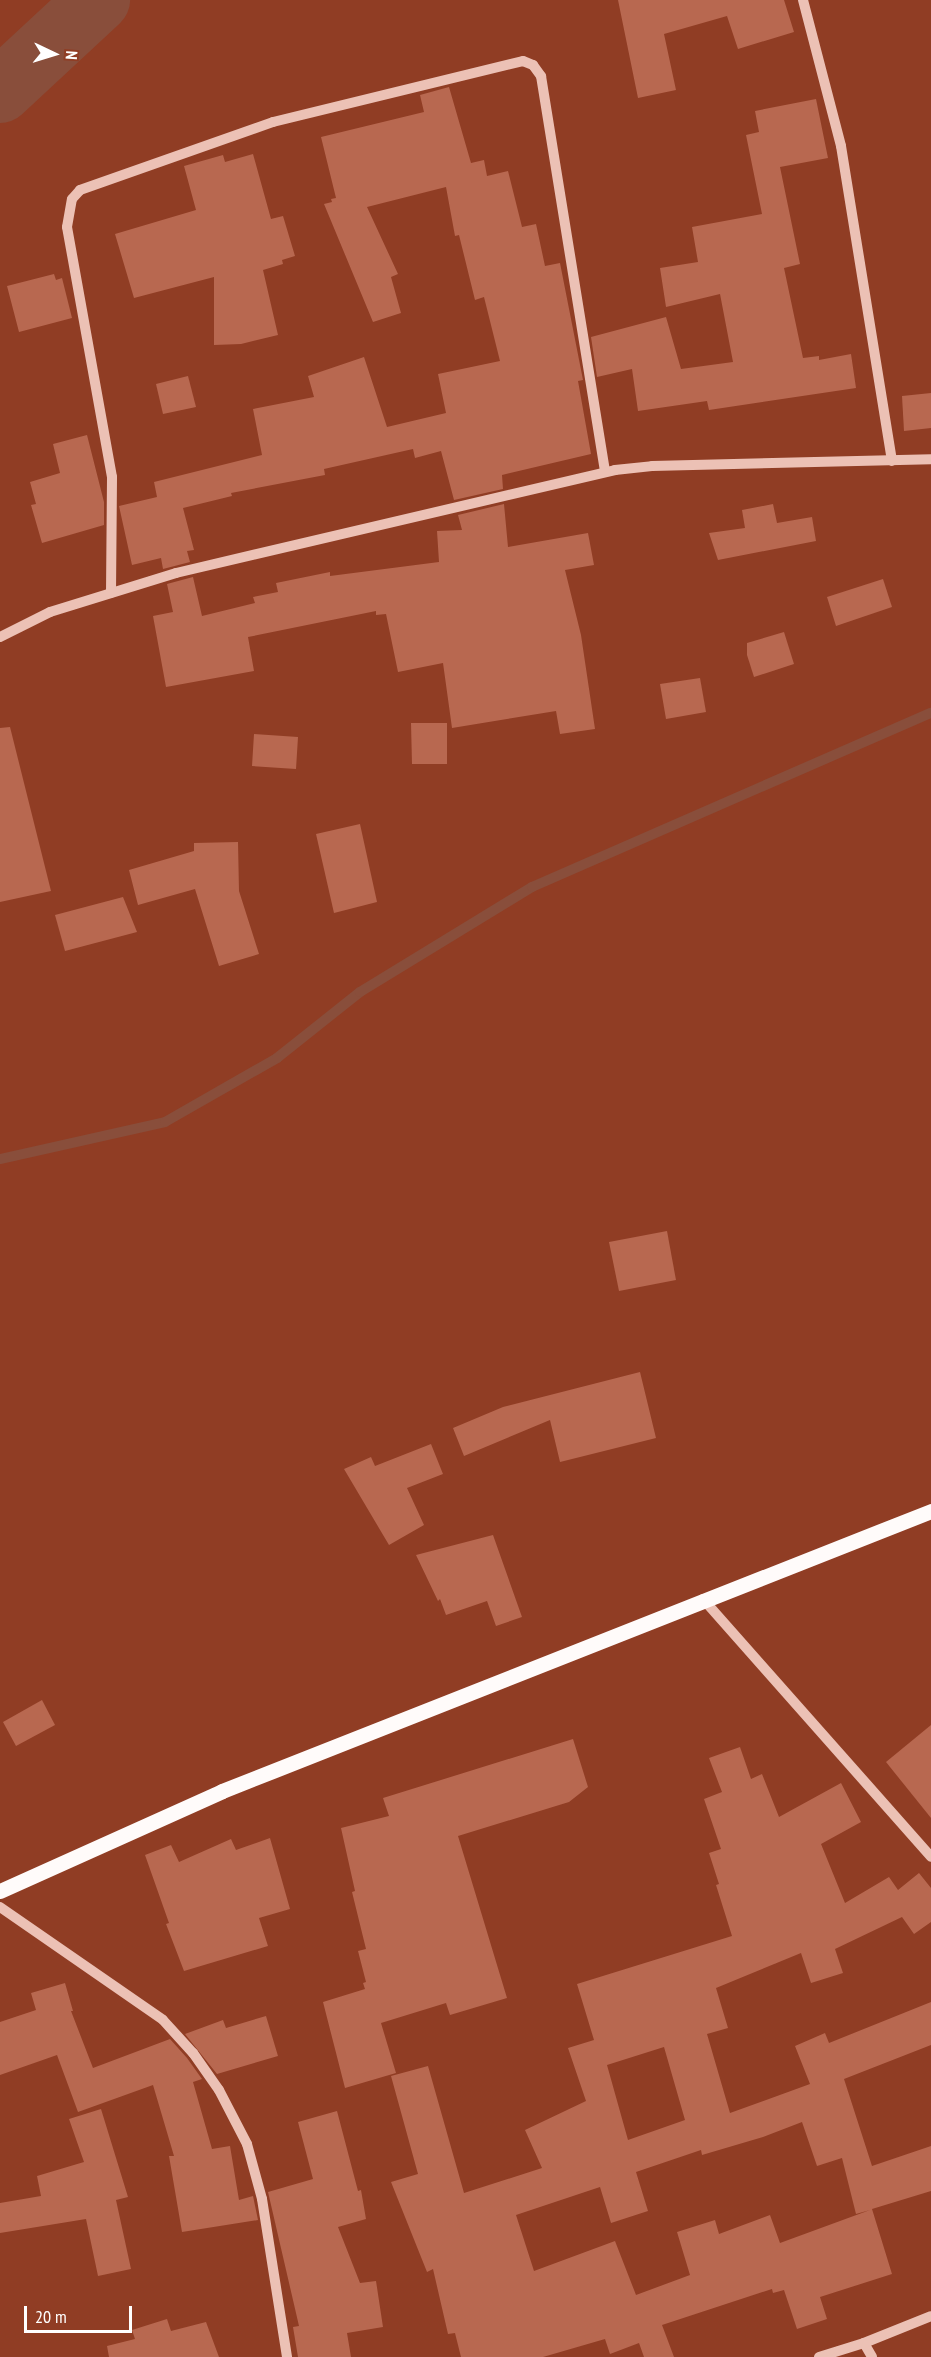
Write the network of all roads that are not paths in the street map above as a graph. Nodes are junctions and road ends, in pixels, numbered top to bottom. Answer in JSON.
{"nodes":[{"id":1,"x":803,"y":0,"type":"edge"},
{"id":2,"x":931,"y":459,"type":"edge"},
{"id":3,"x":892,"y":461,"type":"junction"},
{"id":4,"x":605,"y":472,"type":"junction"},
{"id":5,"x":111,"y":593,"type":"junction"},
{"id":6,"x":0,"y":637,"type":"edge"},
{"id":7,"x":931,"y":1511,"type":"edge"},
{"id":8,"x":703,"y":1599,"type":"junction"},
{"id":9,"x":931,"y":1857,"type":"edge"},
{"id":10,"x":0,"y":1891,"type":"edge"},
{"id":11,"x":0,"y":1907,"type":"edge"},
{"id":12,"x":931,"y":2316,"type":"edge"},
{"id":13,"x":864,"y":2343,"type":"junction"},
{"id":14,"x":287,"y":2357,"type":"edge"},
{"id":15,"x":819,"y":2357,"type":"edge"},
{"id":16,"x":872,"y":2357,"type":"edge"}],
"edges":[{"from":1,"to":3,"type":"street"},
{"from":2,"to":3,"type":"street"},
{"from":3,"to":4,"type":"street"},
{"from":4,"to":5,"type":"street"},
{"from":4,"to":5,"type":"street"},
{"from":5,"to":6,"type":"street"},
{"from":7,"to":8,"type":"main road"},
{"from":8,"to":9,"type":"street"},
{"from":8,"to":10,"type":"main road"},
{"from":11,"to":14,"type":"street"},
{"from":12,"to":13,"type":"street"},
{"from":13,"to":15,"type":"street"},
{"from":13,"to":16,"type":"street"}]}
